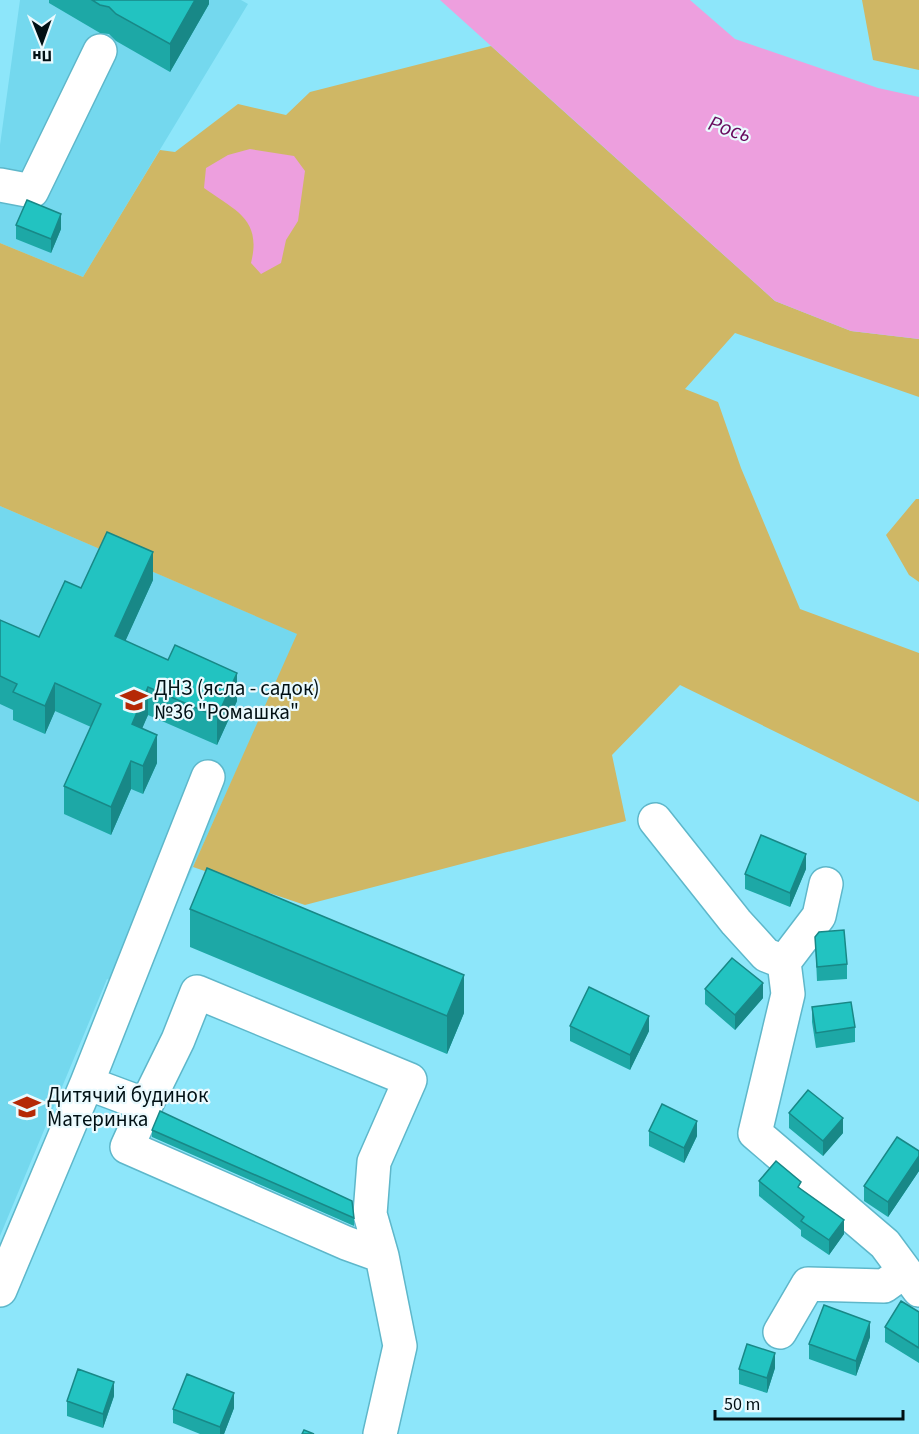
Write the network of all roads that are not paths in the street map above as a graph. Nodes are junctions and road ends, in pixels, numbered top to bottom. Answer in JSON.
{"nodes":[{"id":1,"x":100,"y":51,"type":"dead end"},
{"id":2,"x":0,"y":185,"type":"edge"},
{"id":3,"x":208,"y":777,"type":"dead end"},
{"id":4,"x":655,"y":819,"type":"dead end"},
{"id":5,"x":826,"y":884,"type":"dead end"},
{"id":6,"x":784,"y":962,"type":"junction"},
{"id":7,"x":87,"y":1083,"type":"junction"},
{"id":8,"x":146,"y":1105,"type":"junction"},
{"id":9,"x":382,"y":1256,"type":"junction"},
{"id":10,"x":912,"y":1280,"type":"edge"},
{"id":11,"x":0,"y":1290,"type":"edge"},
{"id":12,"x":780,"y":1332,"type":"dead end"},
{"id":13,"x":380,"y":1434,"type":"edge"}],
"edges":[{"from":1,"to":2,"type":"street"},
{"from":3,"to":7,"type":"street"},
{"from":4,"to":6,"type":"street"},
{"from":5,"to":6,"type":"street"},
{"from":6,"to":10,"type":"street"},
{"from":7,"to":8,"type":"street"},
{"from":7,"to":11,"type":"street"},
{"from":8,"to":9,"type":"street"},
{"from":8,"to":9,"type":"street"},
{"from":9,"to":13,"type":"street"},
{"from":10,"to":12,"type":"street"}]}
